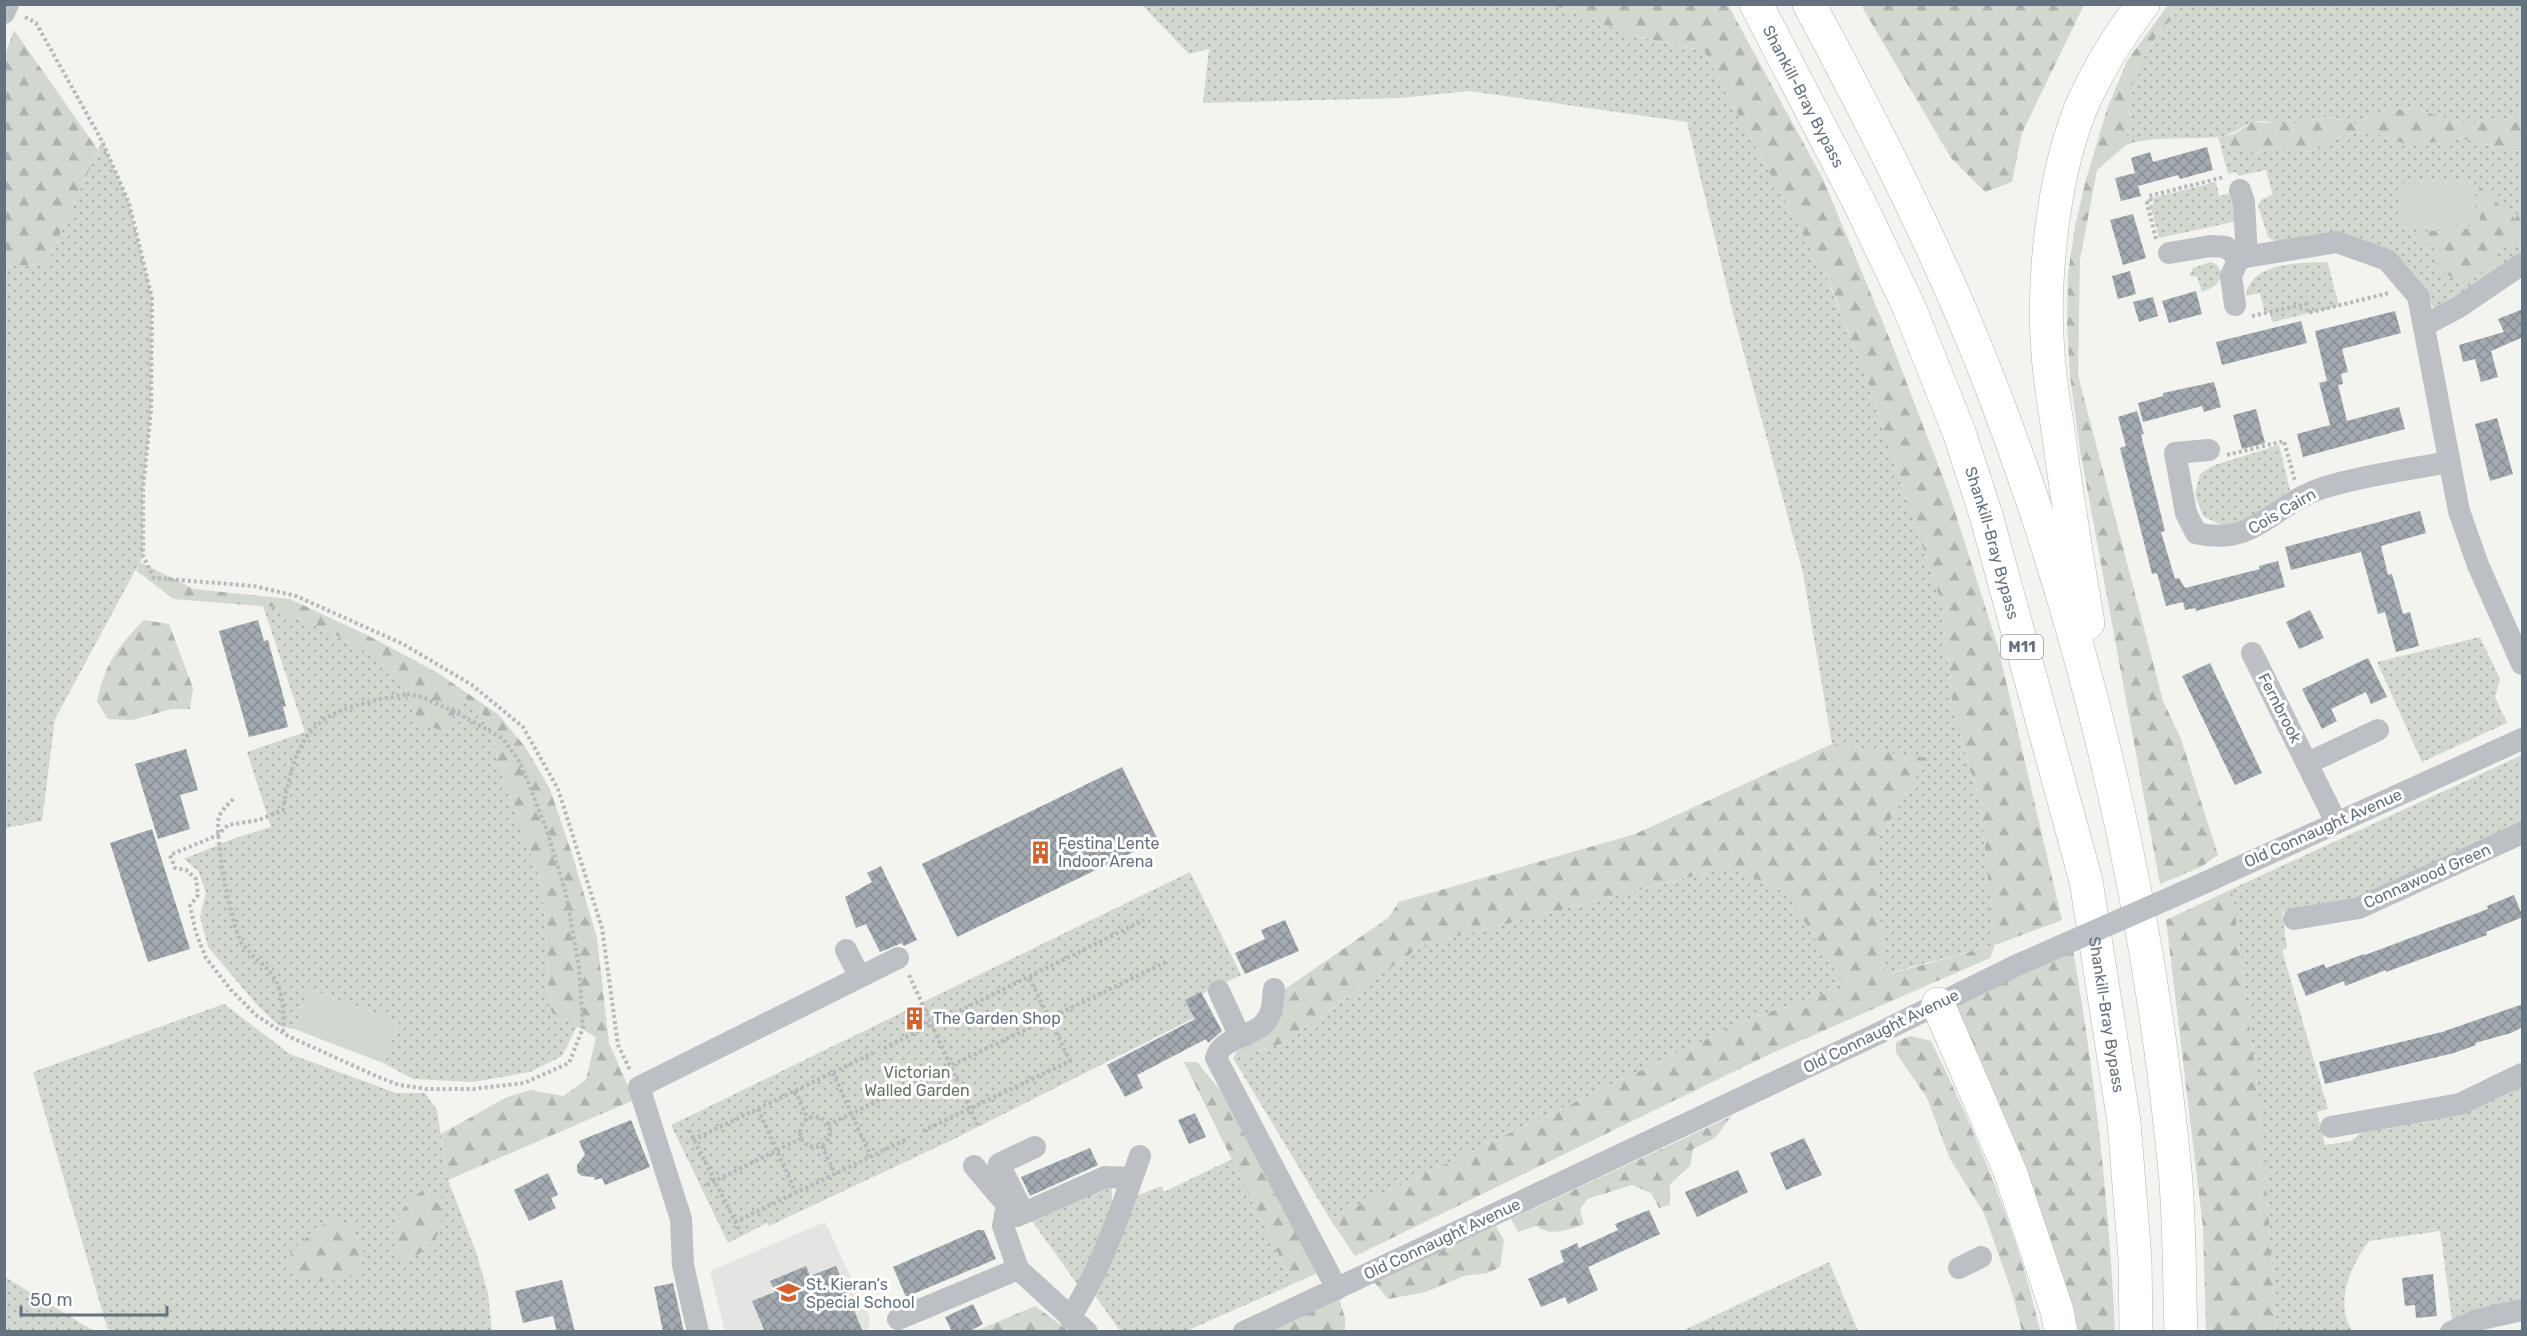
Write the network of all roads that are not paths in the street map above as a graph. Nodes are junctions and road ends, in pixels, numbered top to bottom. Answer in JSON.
{"nodes":[{"id":1,"x":1756,"y":4,"type":"edge"},
{"id":2,"x":1809,"y":4,"type":"edge"},
{"id":3,"x":2143,"y":4,"type":"edge"},
{"id":4,"x":2240,"y":190,"type":"road end"},
{"id":5,"x":2169,"y":253,"type":"road end"},
{"id":6,"x":2243,"y":258,"type":"junction"},
{"id":7,"x":2523,"y":264,"type":"edge"},
{"id":8,"x":2235,"y":305,"type":"road end"},
{"id":9,"x":2425,"y":325,"type":"junction"},
{"id":10,"x":2209,"y":450,"type":"road end"},
{"id":11,"x":2448,"y":462,"type":"junction"},
{"id":12,"x":2252,"y":653,"type":"dead end"},
{"id":13,"x":2523,"y":664,"type":"edge"},
{"id":14,"x":2378,"y":730,"type":"dead end"},
{"id":15,"x":2523,"y":739,"type":"edge"},
{"id":16,"x":2107,"y":763,"type":"junction"},
{"id":17,"x":2308,"y":763,"type":"junction"},
{"id":18,"x":2336,"y":822,"type":"junction"},
{"id":19,"x":2523,"y":833,"type":"edge"},
{"id":20,"x":2294,"y":919,"type":"dead end"},
{"id":21,"x":846,"y":950,"type":"dead end"},
{"id":22,"x":898,"y":958,"type":"road end"},
{"id":23,"x":860,"y":977,"type":"junction"},
{"id":24,"x":1274,"y":989,"type":"dead end"},
{"id":25,"x":1219,"y":991,"type":"dead end"},
{"id":26,"x":1938,"y":1004,"type":"junction"},
{"id":27,"x":1240,"y":1037,"type":"junction"},
{"id":28,"x":2523,"y":1074,"type":"edge"},
{"id":29,"x":2331,"y":1127,"type":"dead end"},
{"id":30,"x":1035,"y":1147,"type":"dead end"},
{"id":31,"x":1140,"y":1155,"type":"dead end"},
{"id":32,"x":974,"y":1166,"type":"dead end"},
{"id":33,"x":1132,"y":1178,"type":"junction"},
{"id":34,"x":1014,"y":1213,"type":"junction"},
{"id":35,"x":1981,"y":1257,"type":"dead end"},
{"id":36,"x":1959,"y":1268,"type":"dead end"},
{"id":37,"x":1018,"y":1269,"type":"junction"},
{"id":38,"x":1337,"y":1289,"type":"junction"},
{"id":39,"x":2521,"y":1314,"type":"edge"},
{"id":40,"x":898,"y":1319,"type":"dead end"},
{"id":41,"x":1079,"y":1325,"type":"edge"},
{"id":42,"x":698,"y":1332,"type":"edge"},
{"id":43,"x":1244,"y":1332,"type":"edge"},
{"id":44,"x":2061,"y":1332,"type":"edge"},
{"id":45,"x":2136,"y":1332,"type":"edge"},
{"id":46,"x":2181,"y":1332,"type":"edge"},
{"id":47,"x":2451,"y":1332,"type":"edge"}],
"edges":[{"from":1,"to":45,"type":"highway","name":"Shankill-Bray Bypass","number":"M11"},
{"from":2,"to":16,"type":"highway"},
{"from":3,"to":16,"type":"highway"},
{"from":4,"to":6,"type":"street"},
{"from":5,"to":6,"type":"street"},
{"from":6,"to":8,"type":"street"},
{"from":6,"to":9,"type":"street"},
{"from":7,"to":9,"type":"street"},
{"from":9,"to":11,"type":"street"},
{"from":10,"to":11,"type":"street","name":"Cois Cairn"},
{"from":11,"to":13,"type":"street"},
{"from":12,"to":17,"type":"street","name":"Fernbrook"},
{"from":14,"to":17,"type":"street","name":"Fernbrook"},
{"from":15,"to":18,"type":"street","name":"Old Connaught Avenue"},
{"from":16,"to":46,"type":"highway"},
{"from":17,"to":18,"type":"street","name":"Fernbrook"},
{"from":18,"to":26,"type":"street","name":"Old Connaught Avenue","bridge":true},
{"from":19,"to":20,"type":"street","name":"Connawood Green"},
{"from":21,"to":23,"type":"street"},
{"from":22,"to":23,"type":"street"},
{"from":23,"to":42,"type":"street"},
{"from":24,"to":27,"type":"street"},
{"from":25,"to":27,"type":"street"},
{"from":26,"to":38,"type":"street","name":"Old Connaught Avenue"},
{"from":26,"to":44,"type":"highway"},
{"from":27,"to":38,"type":"street"},
{"from":28,"to":29,"type":"street"},
{"from":30,"to":34,"type":"street"},
{"from":31,"to":33,"type":"street"},
{"from":32,"to":34,"type":"street"},
{"from":33,"to":34,"type":"street"},
{"from":33,"to":41,"type":"street"},
{"from":34,"to":37,"type":"street"},
{"from":35,"to":36,"type":"street"},
{"from":37,"to":40,"type":"street"},
{"from":37,"to":41,"type":"street"},
{"from":38,"to":43,"type":"street","name":"Old Connaught Avenue"},
{"from":39,"to":47,"type":"street"}]}
